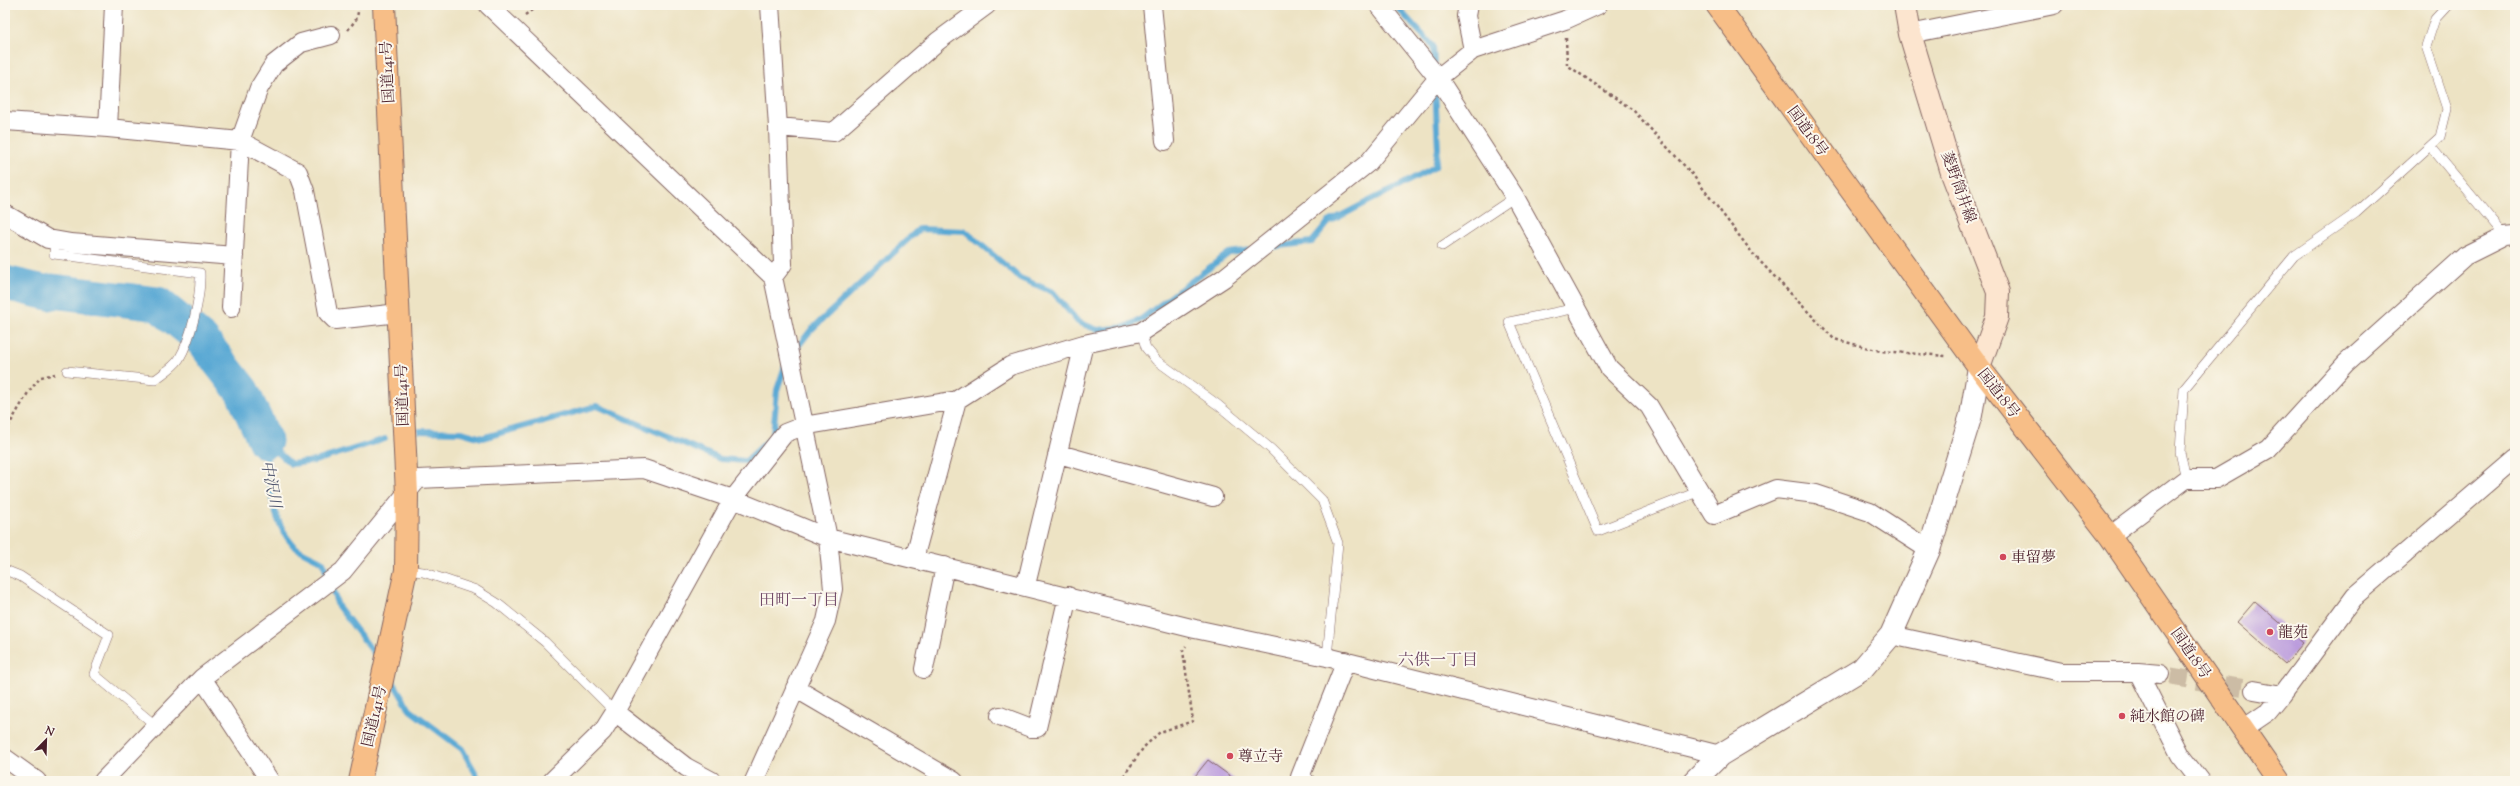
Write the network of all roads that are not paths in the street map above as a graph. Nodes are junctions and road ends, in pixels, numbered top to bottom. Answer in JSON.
{"nodes":[{"id":1,"x":114,"y":5,"type":"edge"},
{"id":2,"x":384,"y":5,"type":"edge"},
{"id":3,"x":488,"y":5,"type":"edge"},
{"id":4,"x":770,"y":5,"type":"edge"},
{"id":5,"x":987,"y":5,"type":"edge"},
{"id":6,"x":1152,"y":5,"type":"edge"},
{"id":7,"x":1378,"y":5,"type":"edge"},
{"id":8,"x":1468,"y":5,"type":"edge"},
{"id":9,"x":1598,"y":5,"type":"edge"},
{"id":10,"x":1717,"y":5,"type":"edge"},
{"id":11,"x":1905,"y":5,"type":"edge"},
{"id":12,"x":2054,"y":5,"type":"edge"},
{"id":13,"x":2448,"y":5,"type":"edge"},
{"id":14,"x":1910,"y":34,"type":"junction"},
{"id":15,"x":331,"y":35,"type":"road end"},
{"id":16,"x":1473,"y":50,"type":"junction"},
{"id":17,"x":1438,"y":78,"type":"junction"},
{"id":18,"x":5,"y":121,"type":"edge"},
{"id":19,"x":778,"y":127,"type":"junction"},
{"id":20,"x":108,"y":128,"type":"junction"},
{"id":21,"x":240,"y":141,"type":"junction"},
{"id":22,"x":1165,"y":141,"type":"dead end"},
{"id":23,"x":2431,"y":147,"type":"junction"},
{"id":24,"x":1515,"y":197,"type":"junction"},
{"id":25,"x":5,"y":214,"type":"edge"},
{"id":26,"x":2510,"y":235,"type":"edge"},
{"id":27,"x":55,"y":240,"type":"junction"},
{"id":28,"x":1442,"y":246,"type":"dead end"},
{"id":29,"x":234,"y":256,"type":"junction"},
{"id":30,"x":773,"y":277,"type":"junction"},
{"id":31,"x":231,"y":308,"type":"dead end"},
{"id":32,"x":1577,"y":308,"type":"junction"},
{"id":33,"x":400,"y":313,"type":"junction"},
{"id":34,"x":1141,"y":332,"type":"junction"},
{"id":35,"x":1084,"y":344,"type":"junction"},
{"id":36,"x":1975,"y":362,"type":"junction"},
{"id":37,"x":67,"y":371,"type":"road end"},
{"id":38,"x":957,"y":400,"type":"junction"},
{"id":39,"x":803,"y":426,"type":"junction"},
{"id":40,"x":1059,"y":454,"type":"junction"},
{"id":41,"x":2515,"y":459,"type":"edge"},
{"id":42,"x":2186,"y":479,"type":"junction"},
{"id":43,"x":1700,"y":491,"type":"junction"},
{"id":44,"x":407,"y":494,"type":"junction"},
{"id":45,"x":1213,"y":497,"type":"dead end"},
{"id":46,"x":733,"y":499,"type":"junction"},
{"id":47,"x":2110,"y":536,"type":"junction"},
{"id":48,"x":828,"y":538,"type":"junction"},
{"id":49,"x":1929,"y":550,"type":"junction"},
{"id":50,"x":914,"y":559,"type":"junction"},
{"id":51,"x":946,"y":566,"type":"junction"},
{"id":52,"x":5,"y":570,"type":"edge"},
{"id":53,"x":406,"y":570,"type":"junction"},
{"id":54,"x":1026,"y":585,"type":"junction"},
{"id":55,"x":1068,"y":596,"type":"junction"},
{"id":56,"x":1891,"y":635,"type":"junction"},
{"id":57,"x":1327,"y":657,"type":"junction"},
{"id":58,"x":1346,"y":661,"type":"junction"},
{"id":59,"x":924,"y":669,"type":"dead end"},
{"id":60,"x":2138,"y":672,"type":"junction"},
{"id":61,"x":2160,"y":674,"type":"tunnel mouth"},
{"id":62,"x":202,"y":678,"type":"junction"},
{"id":63,"x":795,"y":688,"type":"junction"},
{"id":64,"x":2254,"y":690,"type":"tunnel mouth"},
{"id":65,"x":2282,"y":696,"type":"junction"},
{"id":66,"x":615,"y":712,"type":"junction"},
{"id":67,"x":1000,"y":716,"type":"dead end"},
{"id":68,"x":155,"y":725,"type":"junction"},
{"id":69,"x":2243,"y":729,"type":"junction"},
{"id":70,"x":1720,"y":755,"type":"junction"},
{"id":71,"x":5,"y":758,"type":"edge"},
{"id":72,"x":37,"y":781,"type":"edge"},
{"id":73,"x":103,"y":781,"type":"edge"},
{"id":74,"x":270,"y":781,"type":"edge"},
{"id":75,"x":360,"y":781,"type":"edge"},
{"id":76,"x":552,"y":781,"type":"edge"},
{"id":77,"x":712,"y":781,"type":"edge"},
{"id":78,"x":754,"y":781,"type":"edge"},
{"id":79,"x":954,"y":781,"type":"edge"},
{"id":80,"x":1305,"y":781,"type":"edge"},
{"id":81,"x":1694,"y":781,"type":"edge"},
{"id":82,"x":2200,"y":781,"type":"edge"},
{"id":83,"x":2279,"y":781,"type":"edge"}],
"edges":[{"from":1,"to":20,"type":"street"},
{"from":2,"to":33,"type":"highway","name":"国道141号"},
{"from":3,"to":30,"type":"street"},
{"from":4,"to":19,"type":"street"},
{"from":5,"to":19,"type":"street"},
{"from":6,"to":22,"type":"street"},
{"from":7,"to":17,"type":"street"},
{"from":8,"to":16,"type":"street"},
{"from":9,"to":16,"type":"street"},
{"from":10,"to":36,"type":"highway","name":"国道18号"},
{"from":11,"to":14,"type":"main road","name":"菱野筒井線"},
{"from":12,"to":14,"type":"street"},
{"from":13,"to":23,"type":"lane"},
{"from":14,"to":36,"type":"main road","name":"菱野筒井線"},
{"from":15,"to":21,"type":"street"},
{"from":16,"to":17,"type":"street"},
{"from":17,"to":24,"type":"street"},
{"from":17,"to":34,"type":"street"},
{"from":18,"to":20,"type":"street"},
{"from":19,"to":30,"type":"street"},
{"from":20,"to":21,"type":"street"},
{"from":21,"to":29,"type":"street"},
{"from":21,"to":33,"type":"street"},
{"from":23,"to":26,"type":"lane"},
{"from":23,"to":42,"type":"lane"},
{"from":24,"to":28,"type":"lane"},
{"from":24,"to":32,"type":"street"},
{"from":25,"to":27,"type":"street"},
{"from":26,"to":42,"type":"street"},
{"from":27,"to":29,"type":"street"},
{"from":27,"to":37,"type":"lane"},
{"from":29,"to":31,"type":"street"},
{"from":30,"to":39,"type":"street"},
{"from":32,"to":43,"type":"street"},
{"from":32,"to":43,"type":"lane"},
{"from":33,"to":44,"type":"highway","name":"国道141号"},
{"from":34,"to":35,"type":"street"},
{"from":34,"to":57,"type":"lane"},
{"from":35,"to":38,"type":"street"},
{"from":35,"to":40,"type":"street"},
{"from":36,"to":47,"type":"highway","name":"国道18号"},
{"from":36,"to":49,"type":"street"},
{"from":38,"to":39,"type":"street"},
{"from":38,"to":50,"type":"street"},
{"from":39,"to":46,"type":"street"},
{"from":39,"to":48,"type":"street"},
{"from":40,"to":45,"type":"street"},
{"from":40,"to":54,"type":"street"},
{"from":41,"to":65,"type":"street"},
{"from":42,"to":47,"type":"street"},
{"from":43,"to":49,"type":"street"},
{"from":44,"to":46,"type":"street"},
{"from":44,"to":53,"type":"highway","name":"国道141号"},
{"from":44,"to":62,"type":"street"},
{"from":46,"to":48,"type":"street"},
{"from":46,"to":66,"type":"street"},
{"from":47,"to":69,"type":"highway","name":"国道18号"},
{"from":48,"to":50,"type":"street"},
{"from":48,"to":63,"type":"street"},
{"from":49,"to":56,"type":"street"},
{"from":50,"to":51,"type":"street"},
{"from":51,"to":54,"type":"street"},
{"from":51,"to":59,"type":"street"},
{"from":52,"to":68,"type":"lane"},
{"from":53,"to":66,"type":"lane"},
{"from":53,"to":75,"type":"highway","name":"国道141号"},
{"from":54,"to":55,"type":"street"},
{"from":55,"to":57,"type":"street"},
{"from":55,"to":67,"type":"street"},
{"from":56,"to":60,"type":"street"},
{"from":56,"to":70,"type":"street"},
{"from":57,"to":58,"type":"street"},
{"from":58,"to":70,"type":"street"},
{"from":58,"to":80,"type":"street"},
{"from":60,"to":61,"type":"street"},
{"from":60,"to":82,"type":"street"},
{"from":62,"to":68,"type":"street"},
{"from":62,"to":74,"type":"street"},
{"from":63,"to":78,"type":"street"},
{"from":63,"to":79,"type":"street"},
{"from":64,"to":65,"type":"street"},
{"from":65,"to":69,"type":"street"},
{"from":66,"to":76,"type":"street"},
{"from":66,"to":77,"type":"street"},
{"from":68,"to":73,"type":"street"},
{"from":69,"to":83,"type":"highway","name":"国道18号"},
{"from":70,"to":81,"type":"street"},
{"from":71,"to":72,"type":"street"}]}
